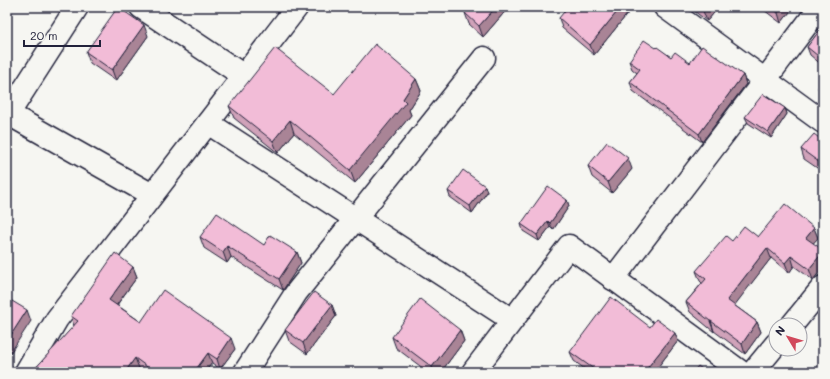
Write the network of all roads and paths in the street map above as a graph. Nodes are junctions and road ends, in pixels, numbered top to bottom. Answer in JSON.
{"nodes":[{"id":1,"x":78,"y":7,"type":"edge"},
{"id":2,"x":141,"y":7,"type":"edge"},
{"id":3,"x":297,"y":7,"type":"edge"},
{"id":4,"x":665,"y":7,"type":"edge"},
{"id":5,"x":820,"y":7,"type":"edge"},
{"id":6,"x":484,"y":58,"type":"dead end"},
{"id":7,"x":244,"y":76,"type":"junction"},
{"id":8,"x":765,"y":80,"type":"junction"},
{"id":9,"x":7,"y":114,"type":"edge"},
{"id":10,"x":823,"y":122,"type":"edge"},
{"id":11,"x":208,"y":123,"type":"junction"},
{"id":12,"x":152,"y":195,"type":"junction"},
{"id":13,"x":355,"y":218,"type":"junction"},
{"id":14,"x":613,"y":279,"type":"junction"},
{"id":15,"x":823,"y":287,"type":"edge"},
{"id":16,"x":799,"y":317,"type":"edge"},
{"id":17,"x":512,"y":320,"type":"junction"},
{"id":18,"x":768,"y":354,"type":"edge"},
{"id":19,"x":26,"y":372,"type":"edge"},
{"id":20,"x":245,"y":372,"type":"edge"},
{"id":21,"x":473,"y":372,"type":"edge"},
{"id":22,"x":741,"y":372,"type":"edge"},
{"id":23,"x":753,"y":372,"type":"edge"}],
"edges":[{"from":1,"to":9,"type":"street"},
{"from":2,"to":7,"type":"street"},
{"from":3,"to":7,"type":"street"},
{"from":4,"to":8,"type":"street"},
{"from":5,"to":8,"type":"street"},
{"from":6,"to":13,"type":"street"},
{"from":7,"to":11,"type":"street"},
{"from":8,"to":10,"type":"street"},
{"from":8,"to":14,"type":"street"},
{"from":9,"to":12,"type":"street"},
{"from":11,"to":12,"type":"street"},
{"from":11,"to":13,"type":"street"},
{"from":12,"to":19,"type":"street"},
{"from":13,"to":17,"type":"street"},
{"from":13,"to":20,"type":"street"},
{"from":14,"to":17,"type":"street"},
{"from":14,"to":22,"type":"street"},
{"from":15,"to":16,"type":"street"},
{"from":17,"to":21,"type":"street"},
{"from":18,"to":23,"type":"street"}]}
